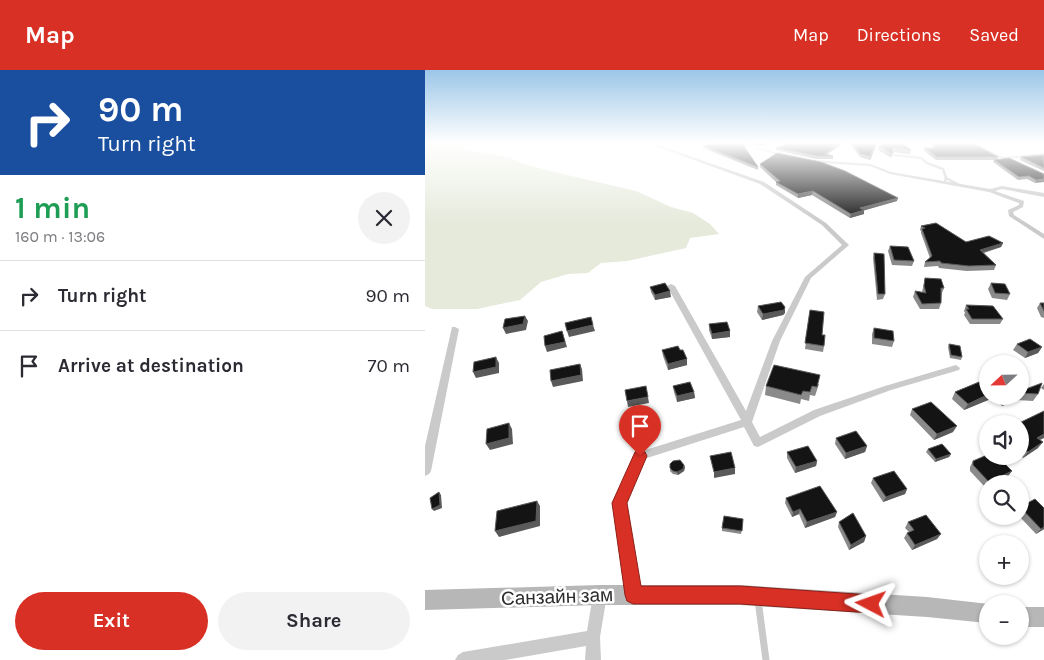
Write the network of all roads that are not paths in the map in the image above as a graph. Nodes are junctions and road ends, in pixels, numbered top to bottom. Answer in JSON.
{"nodes":[{"id":1,"x":727,"y":171,"type":"edge"},
{"id":2,"x":884,"y":171,"type":"edge"},
{"id":3,"x":943,"y":171,"type":"edge"},
{"id":4,"x":945,"y":180,"type":"junction"},
{"id":5,"x":990,"y":191,"type":"junction"},
{"id":6,"x":1044,"y":195,"type":"edge"},
{"id":7,"x":1044,"y":237,"type":"edge"},
{"id":8,"x":671,"y":286,"type":"dead end"},
{"id":9,"x":455,"y":329,"type":"dead end"},
{"id":10,"x":956,"y":368,"type":"dead end"},
{"id":11,"x":747,"y":422,"type":"junction"},
{"id":12,"x":425,"y":471,"type":"edge"},
{"id":13,"x":600,"y":595,"type":"junction"},
{"id":14,"x":633,"y":595,"type":"junction"},
{"id":15,"x":758,"y":596,"type":"junction"},
{"id":16,"x":425,"y":600,"type":"edge"},
{"id":17,"x":979,"y":612,"type":"edge"},
{"id":18,"x":1029,"y":617,"type":"edge"},
{"id":19,"x":1044,"y":617,"type":"edge"},
{"id":20,"x":593,"y":637,"type":"junction"},
{"id":21,"x":463,"y":660,"type":"edge"},
{"id":22,"x":593,"y":660,"type":"edge"},
{"id":23,"x":766,"y":660,"type":"edge"}],
"edges":[{"from":1,"to":11,"type":"street"},
{"from":2,"to":4,"type":"street"},
{"from":3,"to":4,"type":"lane"},
{"from":4,"to":5,"type":"street"},
{"from":5,"to":6,"type":"street"},
{"from":5,"to":7,"type":"street"},
{"from":8,"to":11,"type":"street"},
{"from":9,"to":12,"type":"street"},
{"from":10,"to":11,"type":"street"},
{"from":11,"to":14,"type":"street"},
{"from":13,"to":14,"type":"main road","name":"Санзайн зам"},
{"from":13,"to":16,"type":"main road","name":"Санзайн зам"},
{"from":13,"to":20,"type":"street"},
{"from":14,"to":15,"type":"main road","name":"Санзайн зам"},
{"from":15,"to":17,"type":"main road","name":"Санзайн зам"},
{"from":15,"to":23,"type":"lane"},
{"from":18,"to":19,"type":"main road"},
{"from":20,"to":21,"type":"street"},
{"from":20,"to":22,"type":"street"}]}
